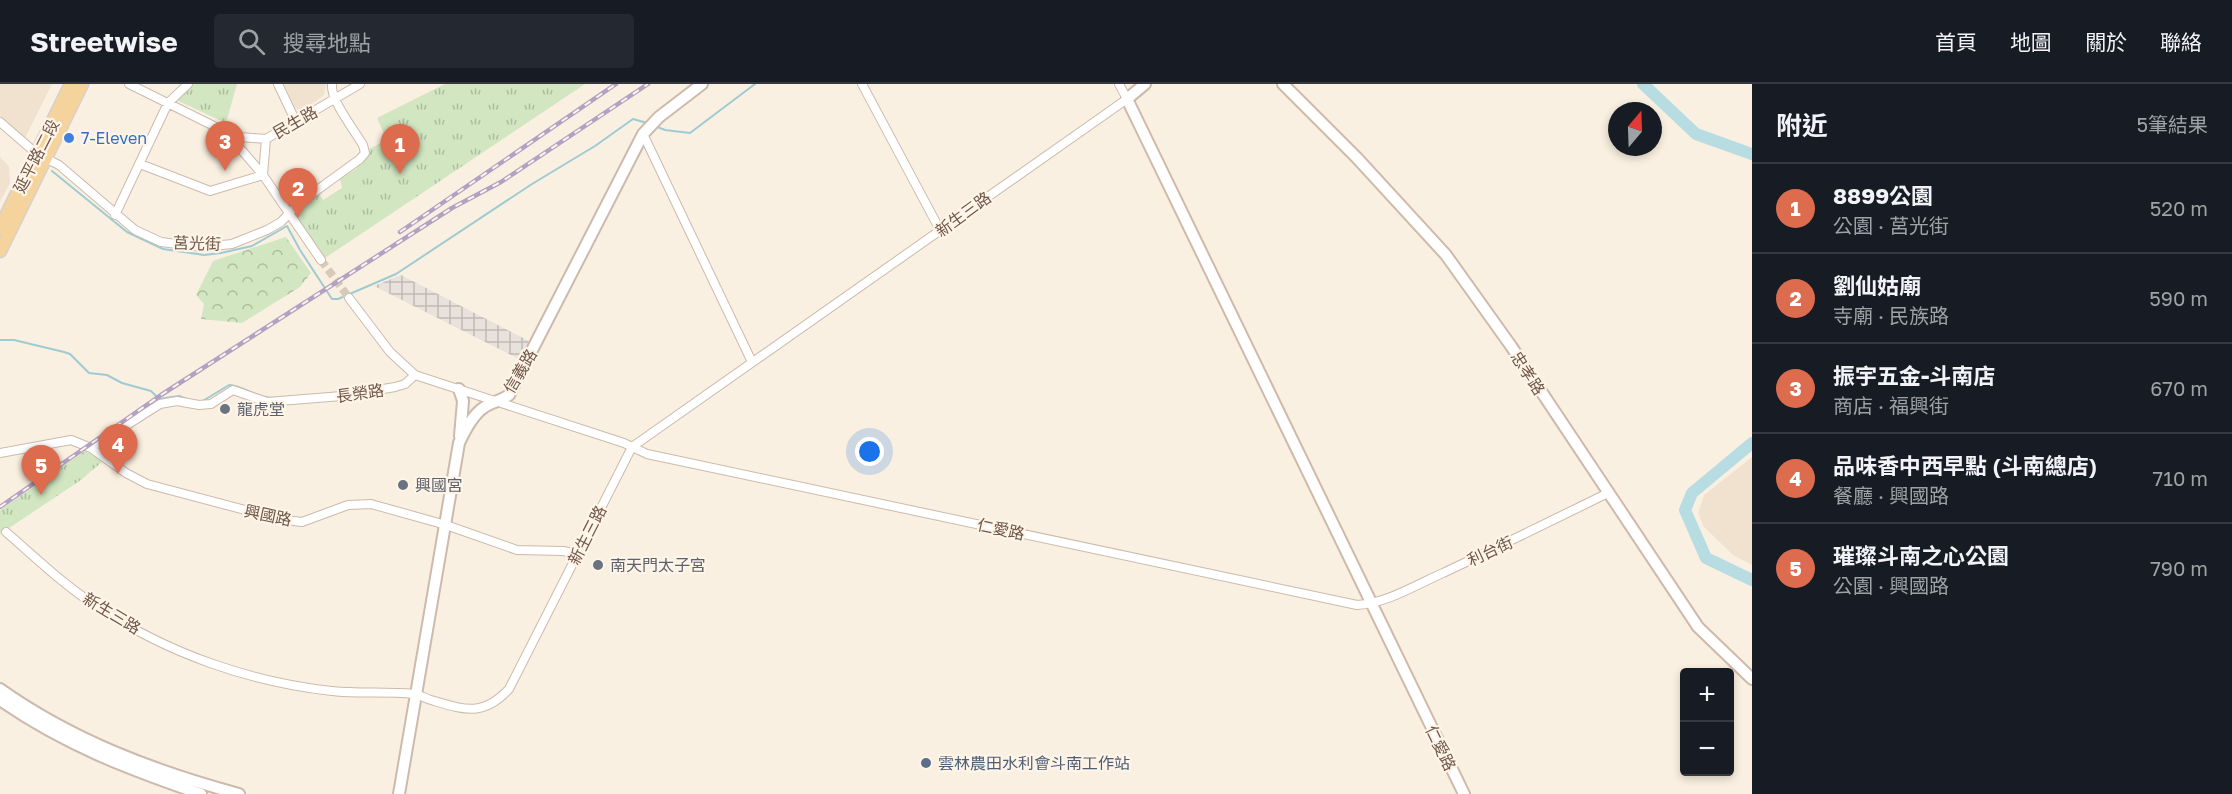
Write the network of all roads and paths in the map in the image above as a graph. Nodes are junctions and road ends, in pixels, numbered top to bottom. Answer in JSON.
{"nodes":[{"id":1,"x":71,"y":84,"type":"edge"},
{"id":2,"x":82,"y":84,"type":"edge"},
{"id":3,"x":129,"y":84,"type":"edge"},
{"id":4,"x":188,"y":84,"type":"edge"},
{"id":5,"x":278,"y":84,"type":"edge"},
{"id":6,"x":332,"y":84,"type":"edge"},
{"id":7,"x":360,"y":84,"type":"edge"},
{"id":8,"x":702,"y":84,"type":"edge"},
{"id":9,"x":862,"y":84,"type":"edge"},
{"id":10,"x":1119,"y":84,"type":"edge"},
{"id":11,"x":1145,"y":84,"type":"edge"},
{"id":12,"x":1283,"y":84,"type":"edge"},
{"id":13,"x":335,"y":99,"type":"junction"},
{"id":14,"x":1127,"y":99,"type":"junction"},
{"id":15,"x":168,"y":103,"type":"junction"},
{"id":16,"x":0,"y":122,"type":"edge"},
{"id":17,"x":296,"y":122,"type":"junction"},
{"id":18,"x":226,"y":132,"type":"junction"},
{"id":19,"x":643,"y":134,"type":"junction"},
{"id":20,"x":266,"y":139,"type":"junction"},
{"id":21,"x":41,"y":157,"type":"junction"},
{"id":22,"x":140,"y":164,"type":"junction"},
{"id":23,"x":263,"y":175,"type":"junction"},
{"id":24,"x":288,"y":214,"type":"junction"},
{"id":25,"x":115,"y":215,"type":"junction"},
{"id":26,"x":0,"y":228,"type":"edge"},
{"id":27,"x":940,"y":230,"type":"junction"},
{"id":28,"x":0,"y":251,"type":"edge"},
{"id":29,"x":321,"y":260,"type":"tunnel mouth"},
{"id":30,"x":349,"y":298,"type":"tunnel mouth"},
{"id":31,"x":752,"y":362,"type":"junction"},
{"id":32,"x":415,"y":375,"type":"junction"},
{"id":33,"x":459,"y":389,"type":"junction"},
{"id":34,"x":500,"y":401,"type":"junction"},
{"id":35,"x":459,"y":443,"type":"junction"},
{"id":36,"x":632,"y":447,"type":"junction"},
{"id":37,"x":91,"y":448,"type":"junction"},
{"id":38,"x":0,"y":453,"type":"edge"},
{"id":39,"x":1608,"y":493,"type":"junction"},
{"id":40,"x":446,"y":525,"type":"junction"},
{"id":41,"x":6,"y":532,"type":"dead end"},
{"id":42,"x":577,"y":554,"type":"junction"},
{"id":43,"x":1371,"y":604,"type":"junction"},
{"id":44,"x":1752,"y":679,"type":"edge"},
{"id":45,"x":0,"y":689,"type":"edge"},
{"id":46,"x":416,"y":694,"type":"junction"},
{"id":47,"x":0,"y":700,"type":"edge"},
{"id":48,"x":101,"y":752,"type":"junction"},
{"id":49,"x":201,"y":794,"type":"edge"},
{"id":50,"x":239,"y":794,"type":"edge"},
{"id":51,"x":399,"y":794,"type":"edge"},
{"id":52,"x":1464,"y":794,"type":"edge"}],
"edges":[{"from":1,"to":21,"type":"main road","name":"延平路二段"},
{"from":2,"to":21,"type":"main road","name":"延平路二段"},
{"from":3,"to":15,"type":"street","name":"民生路"},
{"from":4,"to":15,"type":"street"},
{"from":5,"to":17,"type":"street"},
{"from":6,"to":13,"type":"street"},
{"from":7,"to":13,"type":"street","name":"民生路"},
{"from":8,"to":19,"type":"main road","name":"信義路"},
{"from":9,"to":27,"type":"street"},
{"from":10,"to":14,"type":"street","name":"仁愛路"},
{"from":11,"to":14,"type":"main road","name":"新生三路"},
{"from":12,"to":39,"type":"main road","name":"忠孝路"},
{"from":13,"to":17,"type":"street","name":"民生路"},
{"from":13,"to":24,"type":"street","name":"莒光街"},
{"from":14,"to":27,"type":"street","name":"新生三路"},
{"from":14,"to":43,"type":"main road","name":"仁愛路"},
{"from":15,"to":18,"type":"street","name":"民生路"},
{"from":15,"to":22,"type":"street"},
{"from":16,"to":21,"type":"street","name":"莒光街"},
{"from":17,"to":20,"type":"street","name":"民生路"},
{"from":18,"to":20,"type":"street","name":"民生路"},
{"from":18,"to":23,"type":"street"},
{"from":19,"to":31,"type":"street"},
{"from":19,"to":34,"type":"main road","name":"信義路"},
{"from":20,"to":23,"type":"street"},
{"from":21,"to":25,"type":"street","name":"莒光街"},
{"from":21,"to":26,"type":"main road","name":"延平路二段"},
{"from":21,"to":28,"type":"main road","name":"延平路二段"},
{"from":22,"to":23,"type":"street"},
{"from":22,"to":25,"type":"street"},
{"from":23,"to":24,"type":"street"},
{"from":24,"to":25,"type":"street","name":"莒光街"},
{"from":24,"to":29,"type":"street"},
{"from":27,"to":31,"type":"street","name":"新生三路"},
{"from":30,"to":32,"type":"street"},
{"from":31,"to":36,"type":"street","name":"新生三路"},
{"from":32,"to":33,"type":"street"},
{"from":32,"to":37,"type":"street","name":"長榮路"},
{"from":33,"to":34,"type":"street"},
{"from":33,"to":35,"type":"main road"},
{"from":34,"to":35,"type":"main road","name":"信義路"},
{"from":34,"to":36,"type":"street"},
{"from":35,"to":40,"type":"main road","name":"信義路"},
{"from":36,"to":42,"type":"street","name":"新生三路"},
{"from":36,"to":43,"type":"street","name":"仁愛路"},
{"from":37,"to":38,"type":"street","name":"興國路"},
{"from":37,"to":40,"type":"street","name":"興國路"},
{"from":39,"to":43,"type":"street","name":"利台街"},
{"from":39,"to":44,"type":"main road","name":"忠孝路"},
{"from":40,"to":42,"type":"street","name":"興國路"},
{"from":40,"to":46,"type":"main road","name":"信義路"},
{"from":41,"to":46,"type":"street","name":"新生三路"},
{"from":42,"to":46,"type":"street","name":"新生三路"},
{"from":43,"to":52,"type":"main road","name":"仁愛路"},
{"from":45,"to":48,"type":"main road"},
{"from":46,"to":51,"type":"main road","name":"信義路"},
{"from":47,"to":48,"type":"main road"},
{"from":48,"to":49,"type":"main road"},
{"from":48,"to":50,"type":"main road"}]}
